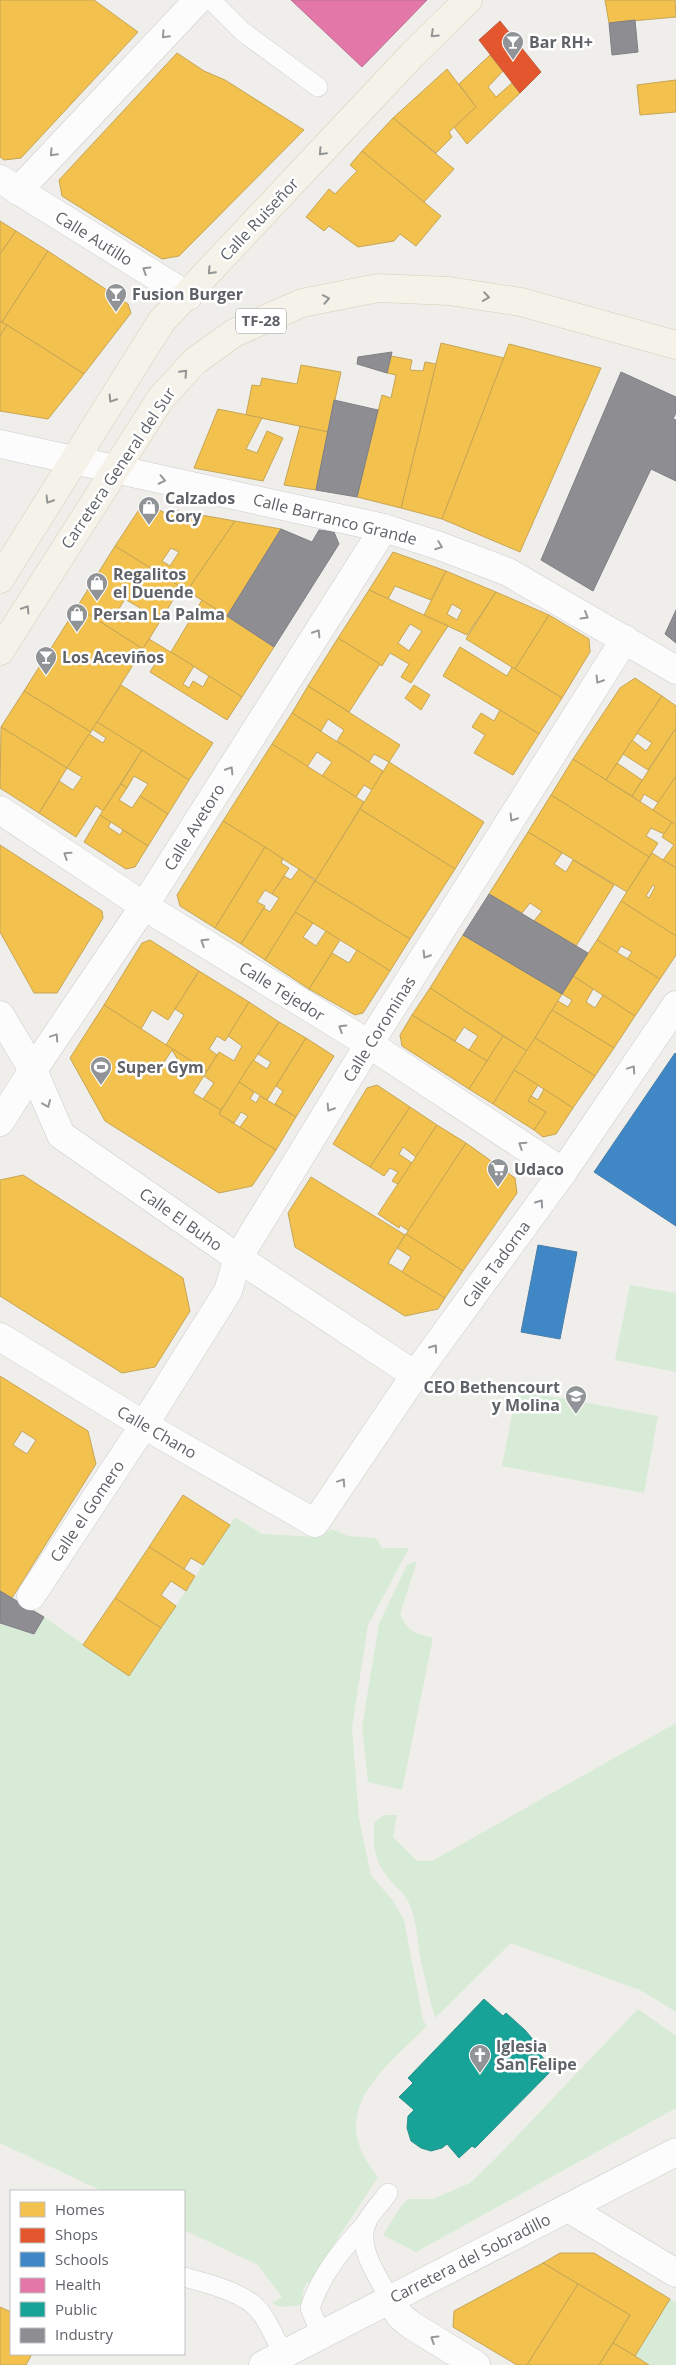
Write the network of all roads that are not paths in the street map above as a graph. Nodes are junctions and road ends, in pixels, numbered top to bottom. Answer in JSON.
{"nodes":[{"id":1,"x":198,"y":0,"type":"edge"},
{"id":2,"x":211,"y":0,"type":"edge"},
{"id":3,"x":468,"y":0,"type":"edge"},
{"id":4,"x":318,"y":87,"type":"dead end"},
{"id":5,"x":9,"y":185,"type":"edge"},
{"id":6,"x":188,"y":296,"type":"junction"},
{"id":7,"x":676,"y":345,"type":"edge"},
{"id":8,"x":0,"y":444,"type":"edge"},
{"id":9,"x":74,"y":458,"type":"junction"},
{"id":10,"x":114,"y":469,"type":"junction"},
{"id":11,"x":384,"y":528,"type":"junction"},
{"id":12,"x":0,"y":578,"type":"edge"},
{"id":13,"x":626,"y":639,"type":"junction"},
{"id":14,"x":0,"y":651,"type":"edge"},
{"id":15,"x":676,"y":670,"type":"edge"},
{"id":16,"x":0,"y":810,"type":"edge"},
{"id":17,"x":144,"y":906,"type":"junction"},
{"id":18,"x":676,"y":1005,"type":"edge"},
{"id":19,"x":0,"y":1014,"type":"edge"},
{"id":20,"x":369,"y":1044,"type":"junction"},
{"id":21,"x":33,"y":1070,"type":"junction"},
{"id":22,"x":0,"y":1122,"type":"edge"},
{"id":23,"x":563,"y":1172,"type":"junction"},
{"id":24,"x":238,"y":1258,"type":"junction"},
{"id":25,"x":0,"y":1337,"type":"edge"},
{"id":26,"x":415,"y":1375,"type":"junction"},
{"id":27,"x":144,"y":1425,"type":"junction"},
{"id":28,"x":315,"y":1523,"type":"joint"},
{"id":29,"x":30,"y":1596,"type":"dead end"},
{"id":30,"x":676,"y":2152,"type":"edge"},
{"id":31,"x":388,"y":2192,"type":"dead end"},
{"id":32,"x":568,"y":2208,"type":"junction"},
{"id":33,"x":367,"y":2222,"type":"junction"},
{"id":34,"x":676,"y":2273,"type":"edge"},
{"id":35,"x":185,"y":2277,"type":"edge"},
{"id":36,"x":390,"y":2299,"type":"junction"},
{"id":37,"x":321,"y":2335,"type":"junction"},
{"id":38,"x":273,"y":2360,"type":"edge"},
{"id":39,"x":476,"y":2365,"type":"edge"}],
"edges":[{"from":1,"to":5,"type":"street","one_way":true},
{"from":2,"to":4,"type":"lane"},
{"from":3,"to":6,"type":"main road","name":"Calle Ruiseñor","one_way":true},
{"from":6,"to":5,"type":"street","name":"Calle Autillo","one_way":true},
{"from":6,"to":9,"type":"main road","name":"Calle Ruiseñor","one_way":true},
{"from":10,"to":7,"type":"main road","name":"Carretera General del Sur","number":"TF-28","one_way":true},
{"from":8,"to":9,"type":"street","name":"Calle Barranco Grande"},
{"from":9,"to":10,"type":"street","name":"Calle Barranco Grande"},
{"from":9,"to":12,"type":"main road","one_way":true},
{"from":10,"to":11,"type":"street","name":"Calle Barranco Grande","one_way":true},
{"from":14,"to":10,"type":"main road","name":"Carretera General del Sur","number":"TF-28","one_way":true},
{"from":11,"to":13,"type":"street","name":"Calle Barranco Grande","one_way":true},
{"from":17,"to":11,"type":"street","name":"Calle Avetoro","one_way":true},
{"from":13,"to":15,"type":"street","name":"Calle Barranco Grande"},
{"from":13,"to":20,"type":"street","name":"Calle Corominas","one_way":true},
{"from":17,"to":16,"type":"street","name":"Calle Tejedor","one_way":true},
{"from":20,"to":17,"type":"street","name":"Calle Tejedor","one_way":true},
{"from":21,"to":17,"type":"street","name":"Calle Avetoro","one_way":true},
{"from":23,"to":18,"type":"street","name":"Calle Tadorna","one_way":true},
{"from":19,"to":21,"type":"street","name":"Calle El Buho"},
{"from":23,"to":20,"type":"street","name":"Calle Tejedor","one_way":true},
{"from":20,"to":24,"type":"street","name":"Calle Corominas","one_way":true},
{"from":21,"to":22,"type":"street","name":"Calle Avetoro"},
{"from":21,"to":24,"type":"street","name":"Calle El Buho","one_way":true},
{"from":26,"to":23,"type":"street","name":"Calle Tadorna","one_way":true},
{"from":24,"to":26,"type":"street","name":"Calle El Buho"},
{"from":24,"to":27,"type":"street","name":"Calle Corominas"},
{"from":25,"to":27,"type":"street","name":"Calle Chano"},
{"from":28,"to":26,"type":"street","name":"Calle Tadorna","one_way":true},
{"from":27,"to":28,"type":"street","name":"Calle Chano"},
{"from":27,"to":29,"type":"street","name":"Calle el Gomero"},
{"from":30,"to":32,"type":"street","name":"Carretera del Sobradillo"},
{"from":31,"to":33,"type":"lane"},
{"from":32,"to":34,"type":"street"},
{"from":32,"to":36,"type":"street","name":"Carretera del Sobradillo"},
{"from":33,"to":36,"type":"lane"},
{"from":33,"to":37,"type":"lane"},
{"from":35,"to":38,"type":"lane"},
{"from":36,"to":37,"type":"street","name":"Carretera del Sobradillo"},
{"from":39,"to":36,"type":"street","one_way":true},
{"from":37,"to":38,"type":"street","name":"Carretera del Sobradillo"}]}
